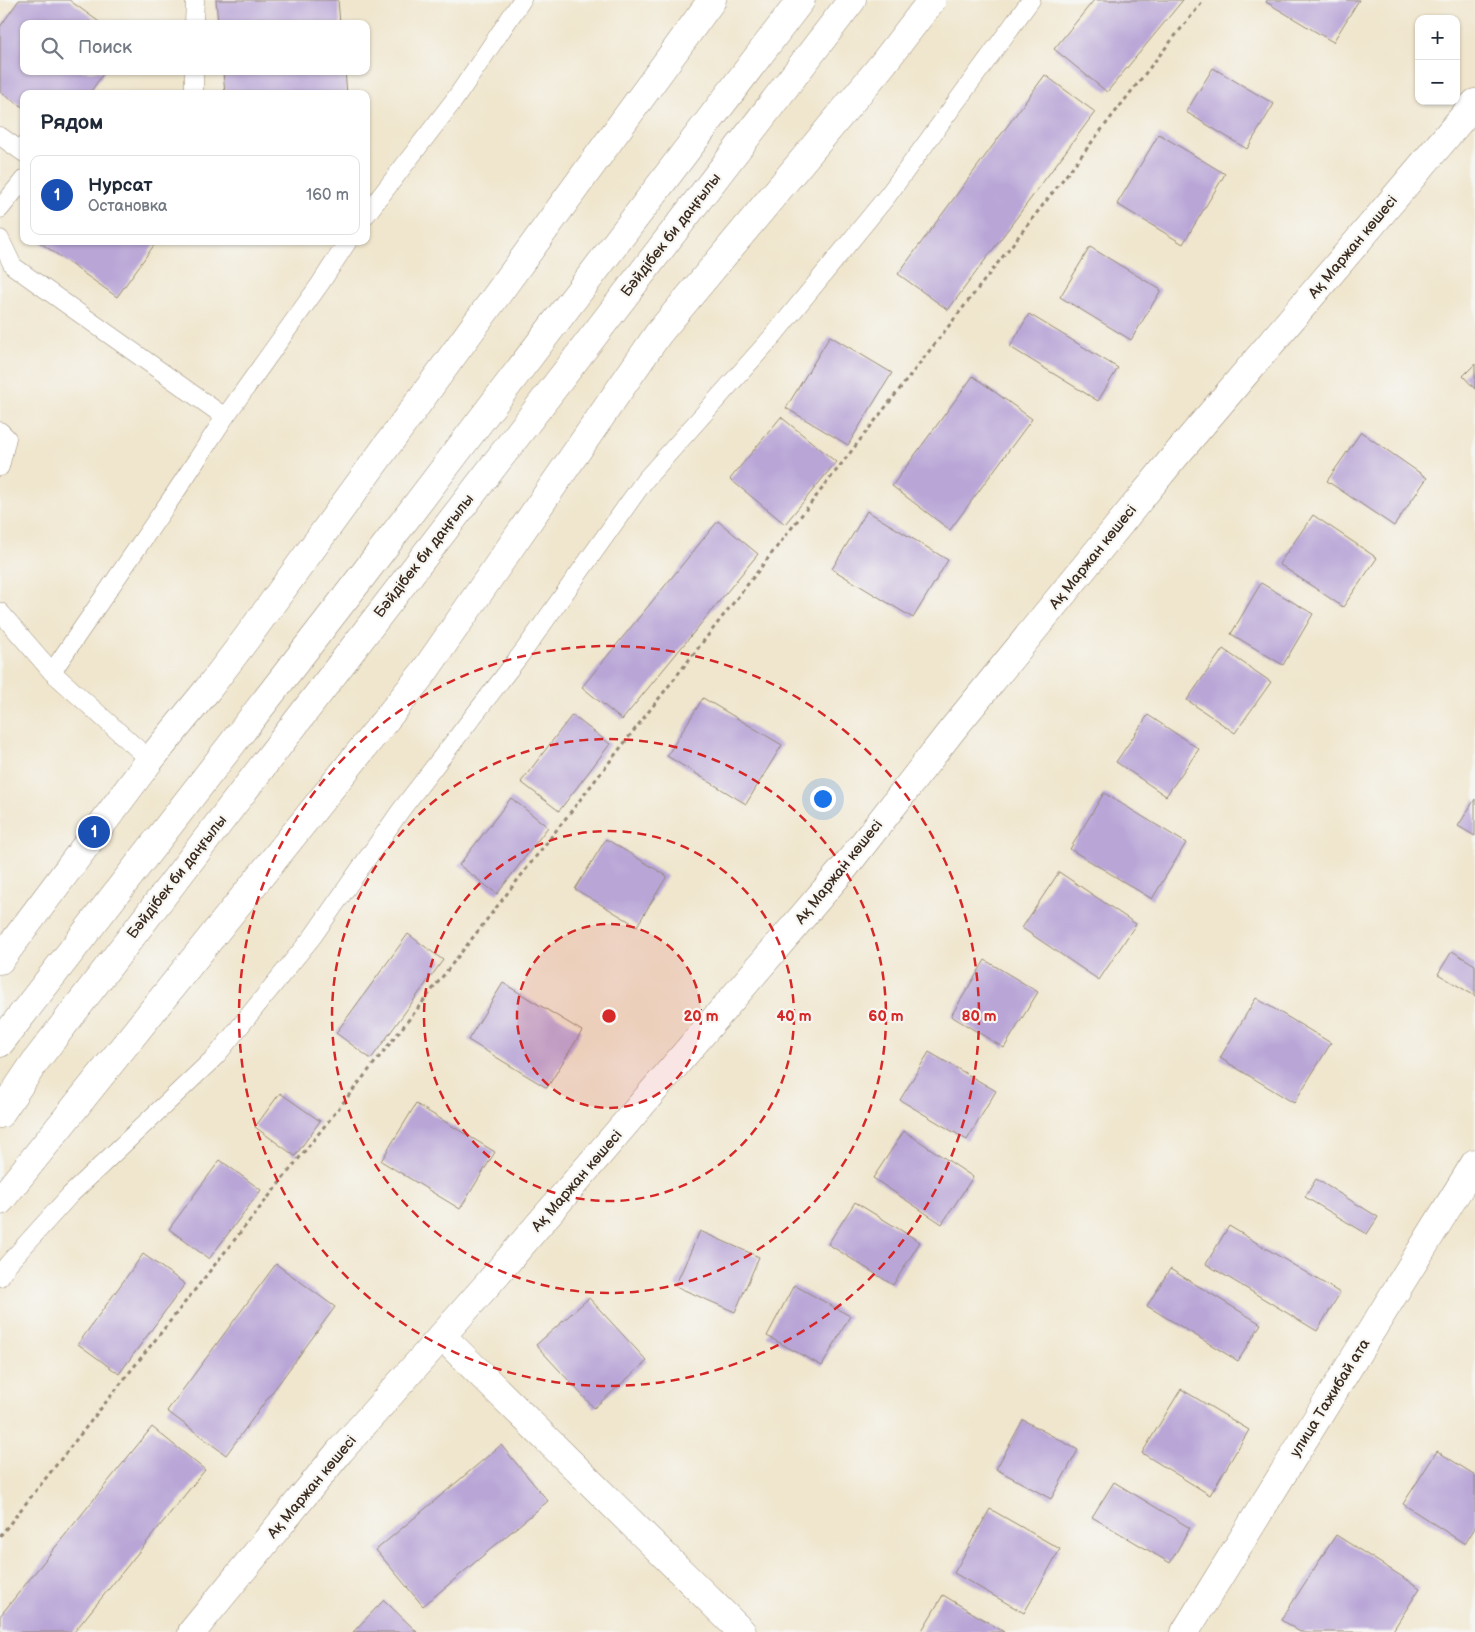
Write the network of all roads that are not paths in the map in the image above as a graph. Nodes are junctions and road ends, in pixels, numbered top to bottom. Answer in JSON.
{"nodes":[{"id":1,"x":195,"y":0,"type":"edge"},
{"id":2,"x":522,"y":0,"type":"edge"},
{"id":3,"x":712,"y":0,"type":"edge"},
{"id":4,"x":801,"y":0,"type":"edge"},
{"id":5,"x":852,"y":0,"type":"edge"},
{"id":6,"x":932,"y":0,"type":"edge"},
{"id":7,"x":1031,"y":0,"type":"edge"},
{"id":8,"x":194,"y":20,"type":"edge"},
{"id":9,"x":194,"y":75,"type":"edge"},
{"id":10,"x":194,"y":90,"type":"edge"},
{"id":11,"x":1475,"y":104,"type":"edge"},
{"id":12,"x":0,"y":136,"type":"edge"},
{"id":13,"x":20,"y":150,"type":"edge"},
{"id":14,"x":20,"y":184,"type":"edge"},
{"id":15,"x":0,"y":209,"type":"edge"},
{"id":16,"x":370,"y":210,"type":"edge"},
{"id":17,"x":0,"y":239,"type":"edge"},
{"id":18,"x":345,"y":245,"type":"edge"},
{"id":19,"x":225,"y":417,"type":"junction"},
{"id":20,"x":0,"y":431,"type":"edge"},
{"id":21,"x":0,"y":467,"type":"edge"},
{"id":22,"x":0,"y":612,"type":"edge"},
{"id":23,"x":52,"y":672,"type":"junction"},
{"id":24,"x":150,"y":760,"type":"junction"},
{"id":25,"x":0,"y":960,"type":"edge"},
{"id":26,"x":0,"y":1043,"type":"edge"},
{"id":27,"x":0,"y":1114,"type":"edge"},
{"id":28,"x":1475,"y":1163,"type":"edge"},
{"id":29,"x":0,"y":1201,"type":"edge"},
{"id":30,"x":0,"y":1276,"type":"edge"},
{"id":31,"x":442,"y":1336,"type":"junction"},
{"id":32,"x":192,"y":1632,"type":"edge"},
{"id":33,"x":742,"y":1632,"type":"edge"},
{"id":34,"x":1185,"y":1632,"type":"edge"}],
"edges":[{"from":1,"to":8,"type":"lane"},
{"from":2,"to":16,"type":"lane"},
{"from":3,"to":24,"type":"main road"},
{"from":4,"to":26,"type":"main road"},
{"from":5,"to":27,"type":"main road","name":"Бәйдібек би даңғылы"},
{"from":6,"to":29,"type":"main road"},
{"from":7,"to":30,"type":"lane"},
{"from":9,"to":10,"type":"lane"},
{"from":11,"to":31,"type":"main road","name":"Ақ Маржан көшесі"},
{"from":12,"to":13,"type":"lane"},
{"from":14,"to":15,"type":"lane"},
{"from":17,"to":19,"type":"lane"},
{"from":18,"to":19,"type":"lane"},
{"from":19,"to":23,"type":"lane"},
{"from":20,"to":21,"type":"lane"},
{"from":22,"to":23,"type":"lane"},
{"from":23,"to":24,"type":"lane"},
{"from":24,"to":25,"type":"main road"},
{"from":28,"to":34,"type":"main road","name":"улица Тажибай ата"},
{"from":31,"to":32,"type":"main road","name":"Ақ Маржан көшесі"},
{"from":31,"to":33,"type":"main road"}]}
